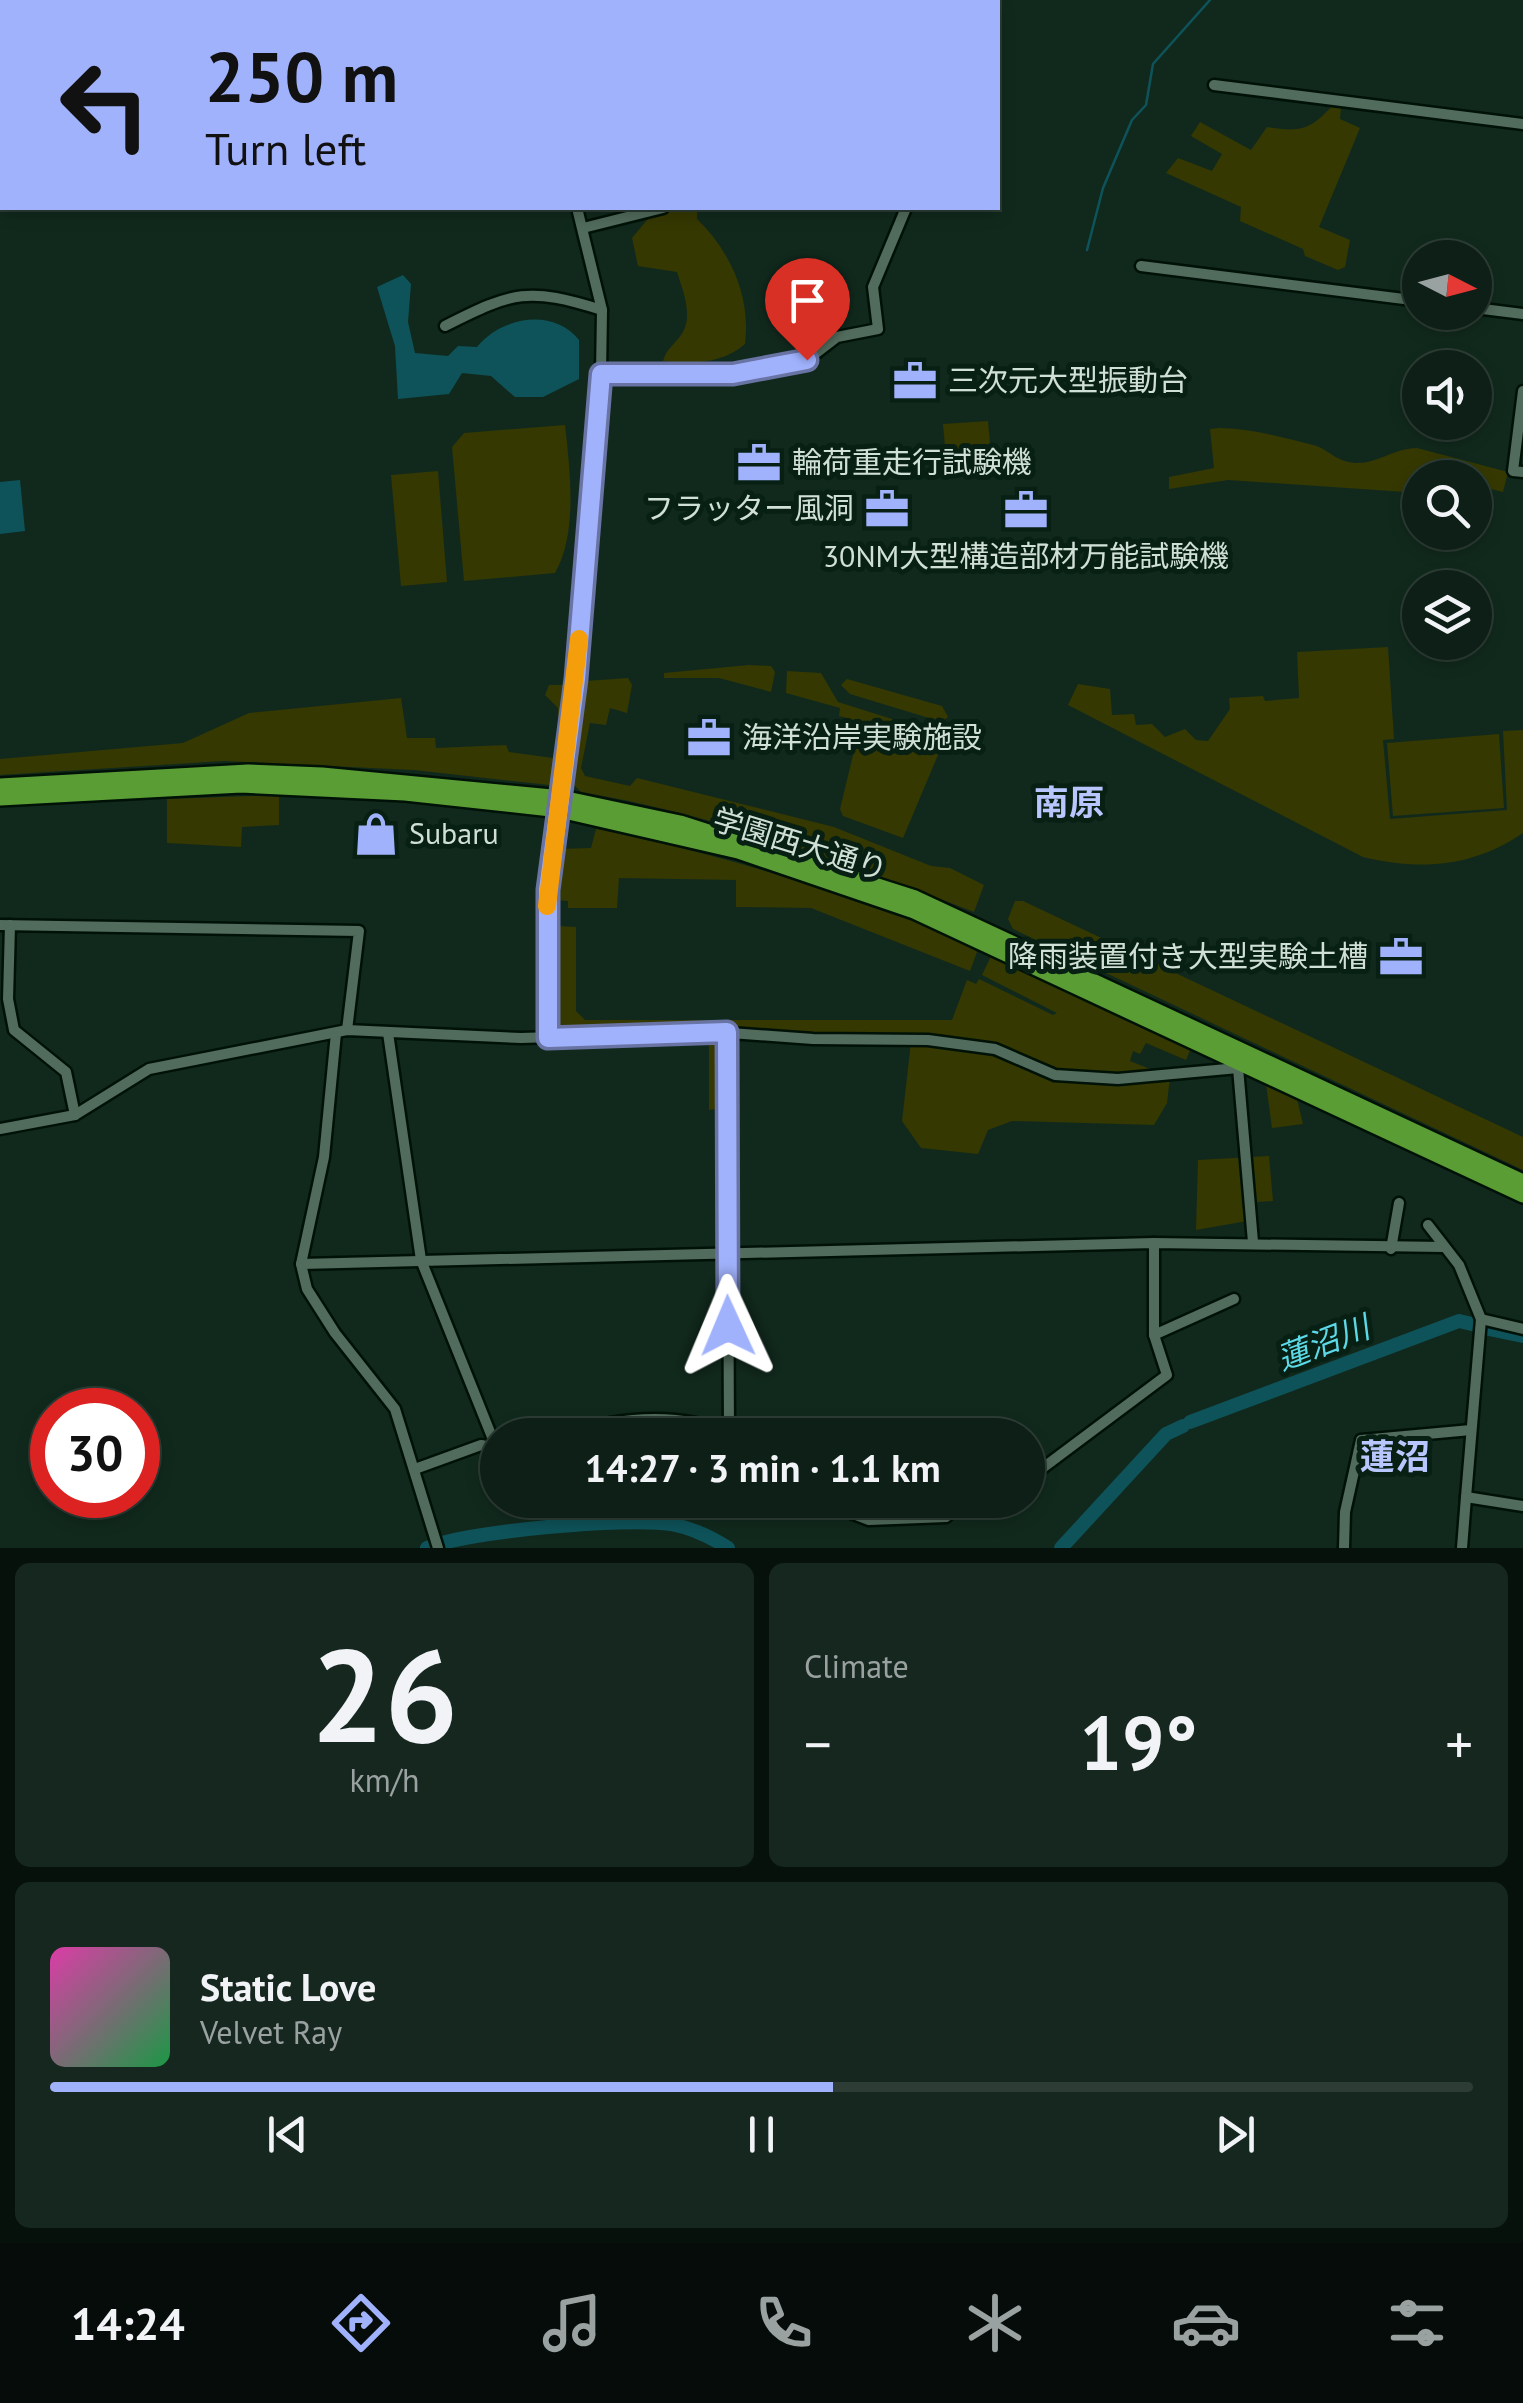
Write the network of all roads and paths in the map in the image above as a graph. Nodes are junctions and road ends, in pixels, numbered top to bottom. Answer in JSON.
{"nodes":[{"id":1,"x":1214,"y":84,"type":"dead end"},
{"id":2,"x":1523,"y":124,"type":"edge"},
{"id":3,"x":578,"y":210,"type":"edge"},
{"id":4,"x":655,"y":210,"type":"edge"},
{"id":5,"x":905,"y":210,"type":"edge"},
{"id":6,"x":582,"y":228,"type":"junction"},
{"id":7,"x":1141,"y":266,"type":"dead end"},
{"id":8,"x":1402,"y":299,"type":"edge"},
{"id":9,"x":602,"y":310,"type":"junction"},
{"id":10,"x":1492,"y":310,"type":"edge"},
{"id":11,"x":1523,"y":314,"type":"edge"},
{"id":12,"x":444,"y":326,"type":"dead end"},
{"id":13,"x":601,"y":374,"type":"junction"},
{"id":14,"x":1523,"y":391,"type":"edge"},
{"id":15,"x":1523,"y":472,"type":"edge"},
{"id":16,"x":322,"y":781,"type":"junction"},
{"id":17,"x":0,"y":786,"type":"edge"},
{"id":18,"x":0,"y":798,"type":"edge"},
{"id":19,"x":560,"y":804,"type":"junction"},
{"id":20,"x":5,"y":925,"type":"edge"},
{"id":21,"x":4,"y":999,"type":"edge"},
{"id":22,"x":341,"y":1032,"type":"junction"},
{"id":23,"x":727,"y":1032,"type":"junction"},
{"id":24,"x":388,"y":1033,"type":"junction"},
{"id":25,"x":548,"y":1038,"type":"junction"},
{"id":26,"x":1239,"y":1066,"type":"junction"},
{"id":27,"x":75,"y":1116,"type":"junction"},
{"id":28,"x":0,"y":1129,"type":"edge"},
{"id":29,"x":1523,"y":1182,"type":"edge"},
{"id":30,"x":1523,"y":1195,"type":"edge"},
{"id":31,"x":1399,"y":1203,"type":"dead end"},
{"id":32,"x":1428,"y":1226,"type":"dead end"},
{"id":33,"x":1252,"y":1242,"type":"junction"},
{"id":34,"x":1154,"y":1243,"type":"junction"},
{"id":35,"x":1444,"y":1247,"type":"junction"},
{"id":36,"x":1391,"y":1249,"type":"junction"},
{"id":37,"x":728,"y":1254,"type":"junction"},
{"id":38,"x":420,"y":1260,"type":"junction"},
{"id":39,"x":301,"y":1264,"type":"junction"},
{"id":40,"x":1234,"y":1299,"type":"dead end"},
{"id":41,"x":1481,"y":1319,"type":"junction"},
{"id":42,"x":1523,"y":1330,"type":"edge"},
{"id":43,"x":1154,"y":1335,"type":"junction"},
{"id":44,"x":485,"y":1418,"type":"edge"},
{"id":45,"x":732,"y":1418,"type":"edge"},
{"id":46,"x":1470,"y":1430,"type":"junction"},
{"id":47,"x":480,"y":1446,"type":"edge"},
{"id":48,"x":1045,"y":1466,"type":"edge"},
{"id":49,"x":415,"y":1469,"type":"junction"},
{"id":50,"x":1466,"y":1497,"type":"junction"},
{"id":51,"x":1523,"y":1506,"type":"edge"},
{"id":52,"x":864,"y":1518,"type":"edge"},
{"id":53,"x":908,"y":1518,"type":"edge"},
{"id":54,"x":437,"y":1544,"type":"edge"},
{"id":55,"x":1344,"y":1548,"type":"edge"},
{"id":56,"x":1462,"y":1548,"type":"edge"}],
"edges":[{"from":1,"to":2,"type":"street"},
{"from":3,"to":6,"type":"street"},
{"from":4,"to":6,"type":"street"},
{"from":5,"to":13,"type":"street"},
{"from":6,"to":9,"type":"street"},
{"from":7,"to":8,"type":"street"},
{"from":9,"to":12,"type":"street"},
{"from":9,"to":13,"type":"street"},
{"from":10,"to":11,"type":"street"},
{"from":13,"to":19,"type":"street"},
{"from":14,"to":15,"type":"street"},
{"from":16,"to":17,"type":"highway","name":"学園西大通り"},
{"from":16,"to":18,"type":"highway","name":"学園西大通り"},
{"from":16,"to":19,"type":"highway","name":"学園西大通り"},
{"from":19,"to":25,"type":"street"},
{"from":19,"to":26,"type":"highway","name":"学園西大通り"},
{"from":19,"to":29,"type":"highway","name":"学園西大通り"},
{"from":20,"to":21,"type":"street"},
{"from":20,"to":22,"type":"street"},
{"from":21,"to":27,"type":"street"},
{"from":22,"to":24,"type":"street"},
{"from":22,"to":27,"type":"street"},
{"from":22,"to":39,"type":"street"},
{"from":23,"to":25,"type":"street"},
{"from":23,"to":26,"type":"street"},
{"from":23,"to":37,"type":"street"},
{"from":24,"to":25,"type":"street"},
{"from":24,"to":38,"type":"street"},
{"from":26,"to":30,"type":"highway","name":"学園西大通り"},
{"from":26,"to":33,"type":"street"},
{"from":27,"to":28,"type":"street"},
{"from":31,"to":36,"type":"street"},
{"from":32,"to":35,"type":"street"},
{"from":33,"to":34,"type":"street"},
{"from":33,"to":36,"type":"street"},
{"from":34,"to":37,"type":"street"},
{"from":34,"to":43,"type":"street"},
{"from":35,"to":36,"type":"street"},
{"from":35,"to":41,"type":"street"},
{"from":37,"to":38,"type":"street"},
{"from":37,"to":45,"type":"street"},
{"from":38,"to":39,"type":"street"},
{"from":38,"to":44,"type":"street"},
{"from":39,"to":49,"type":"street"},
{"from":40,"to":43,"type":"street"},
{"from":41,"to":42,"type":"street"},
{"from":41,"to":46,"type":"street"},
{"from":43,"to":48,"type":"street"},
{"from":46,"to":50,"type":"street"},
{"from":46,"to":55,"type":"street"},
{"from":47,"to":49,"type":"street"},
{"from":49,"to":54,"type":"street"},
{"from":50,"to":51,"type":"street"},
{"from":50,"to":56,"type":"street"},
{"from":52,"to":53,"type":"street"}]}
